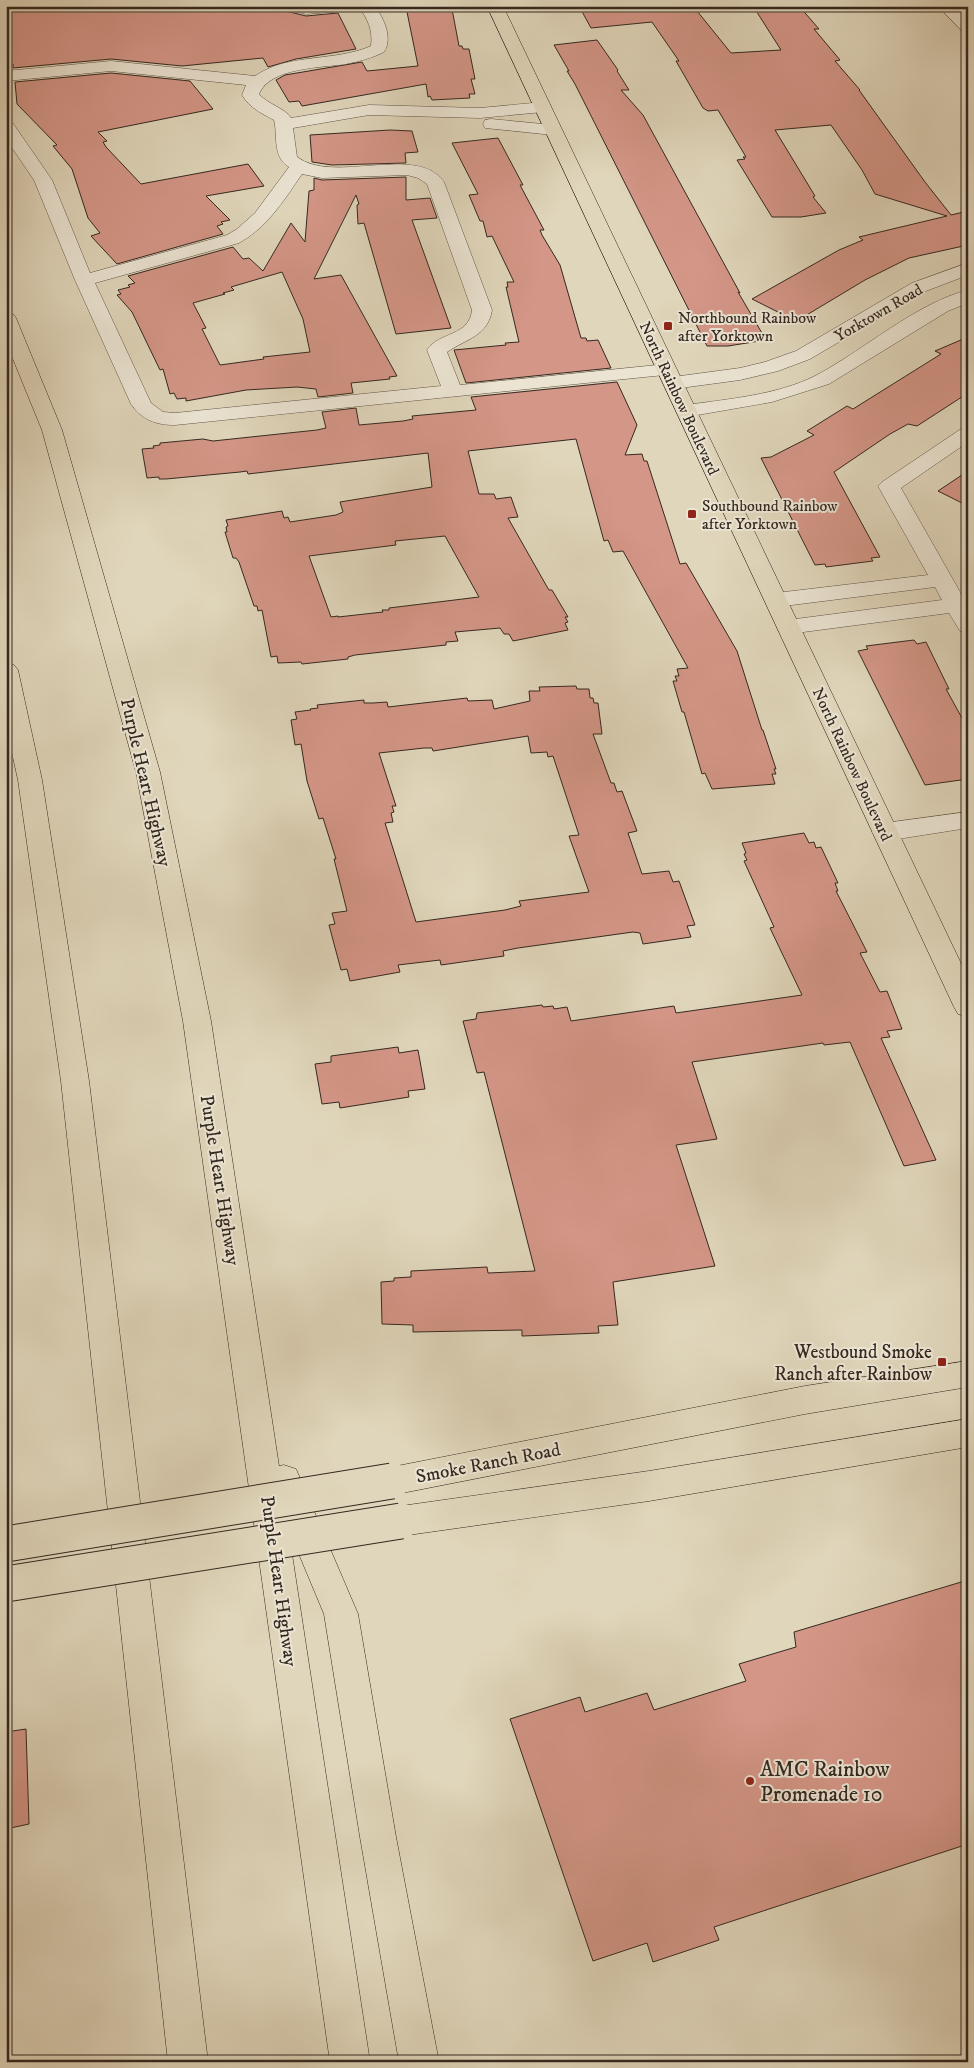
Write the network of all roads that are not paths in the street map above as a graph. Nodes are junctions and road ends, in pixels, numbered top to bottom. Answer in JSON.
{"nodes":[{"id":1,"x":291,"y":6,"type":"edge"},
{"id":2,"x":344,"y":6,"type":"edge"},
{"id":3,"x":366,"y":6,"type":"edge"},
{"id":4,"x":495,"y":6,"type":"edge"},
{"id":5,"x":946,"y":6,"type":"edge"},
{"id":6,"x":968,"y":28,"type":"edge"},
{"id":7,"x":6,"y":76,"type":"edge"},
{"id":8,"x":257,"y":81,"type":"junction"},
{"id":9,"x":543,"y":107,"type":"junction"},
{"id":10,"x":401,"y":109,"type":"junction"},
{"id":11,"x":285,"y":124,"type":"junction"},
{"id":12,"x":6,"y":126,"type":"edge"},
{"id":13,"x":553,"y":130,"type":"junction"},
{"id":14,"x":298,"y":166,"type":"junction"},
{"id":15,"x":968,"y":269,"type":"edge"},
{"id":16,"x":84,"y":280,"type":"junction"},
{"id":17,"x":968,"y":296,"type":"edge"},
{"id":18,"x":6,"y":318,"type":"edge"},
{"id":19,"x":670,"y":376,"type":"junction"},
{"id":20,"x":453,"y":390,"type":"junction"},
{"id":21,"x":686,"y":411,"type":"junction"},
{"id":22,"x":968,"y":433,"type":"edge"},
{"id":23,"x":942,"y":580,"type":"junction"},
{"id":24,"x":776,"y":600,"type":"junction"},
{"id":25,"x":955,"y":604,"type":"junction"},
{"id":26,"x":968,"y":626,"type":"edge"},
{"id":27,"x":788,"y":627,"type":"junction"},
{"id":28,"x":6,"y":670,"type":"edge"},
{"id":29,"x":968,"y":820,"type":"edge"},
{"id":30,"x":885,"y":832,"type":"junction"},
{"id":31,"x":968,"y":1007,"type":"edge"},
{"id":32,"x":968,"y":1374,"type":"edge"},
{"id":33,"x":256,"y":1412,"type":"junction"},
{"id":34,"x":968,"y":1433,"type":"edge"},
{"id":35,"x":6,"y":1544,"type":"edge"},
{"id":36,"x":6,"y":1584,"type":"edge"},
{"id":37,"x":188,"y":2062,"type":"edge"},
{"id":38,"x":350,"y":2062,"type":"edge"},
{"id":39,"x":419,"y":2062,"type":"edge"}],
"edges":[{"from":1,"to":2,"type":"street"},
{"from":3,"to":8,"type":"street"},
{"from":4,"to":9,"type":"main road","name":"North Rainbow Boulevard"},
{"from":5,"to":6,"type":"street"},
{"from":7,"to":8,"type":"street"},
{"from":8,"to":11,"type":"street"},
{"from":9,"to":10,"type":"street"},
{"from":9,"to":13,"type":"main road","name":"North Rainbow Boulevard"},
{"from":10,"to":11,"type":"street"},
{"from":10,"to":13,"type":"street"},
{"from":11,"to":14,"type":"street"},
{"from":12,"to":16,"type":"street","name":"Yorktown Road"},
{"from":13,"to":19,"type":"main road","name":"North Rainbow Boulevard"},
{"from":14,"to":16,"type":"street"},
{"from":14,"to":20,"type":"street"},
{"from":15,"to":19,"type":"street","name":"Yorktown Road"},
{"from":16,"to":20,"type":"street","name":"Yorktown Road"},
{"from":17,"to":21,"type":"street","name":"Yorktown Road"},
{"from":18,"to":33,"type":"main road","name":"Purple Heart Highway"},
{"from":19,"to":20,"type":"street","name":"Yorktown Road"},
{"from":19,"to":21,"type":"main road","name":"North Rainbow Boulevard"},
{"from":21,"to":24,"type":"main road","name":"North Rainbow Boulevard"},
{"from":22,"to":23,"type":"street"},
{"from":23,"to":24,"type":"street"},
{"from":23,"to":25,"type":"street"},
{"from":24,"to":27,"type":"main road","name":"North Rainbow Boulevard"},
{"from":25,"to":26,"type":"street"},
{"from":25,"to":27,"type":"street"},
{"from":27,"to":30,"type":"main road","name":"North Rainbow Boulevard"},
{"from":28,"to":37,"type":"main road"},
{"from":29,"to":30,"type":"street"},
{"from":30,"to":31,"type":"main road","name":"North Rainbow Boulevard"},
{"from":32,"to":35,"type":"main road","name":"Smoke Ranch Road","bridge":true},
{"from":33,"to":38,"type":"main road","name":"Purple Heart Highway"},
{"from":33,"to":39,"type":"main road"},
{"from":34,"to":36,"type":"main road","bridge":true}]}
